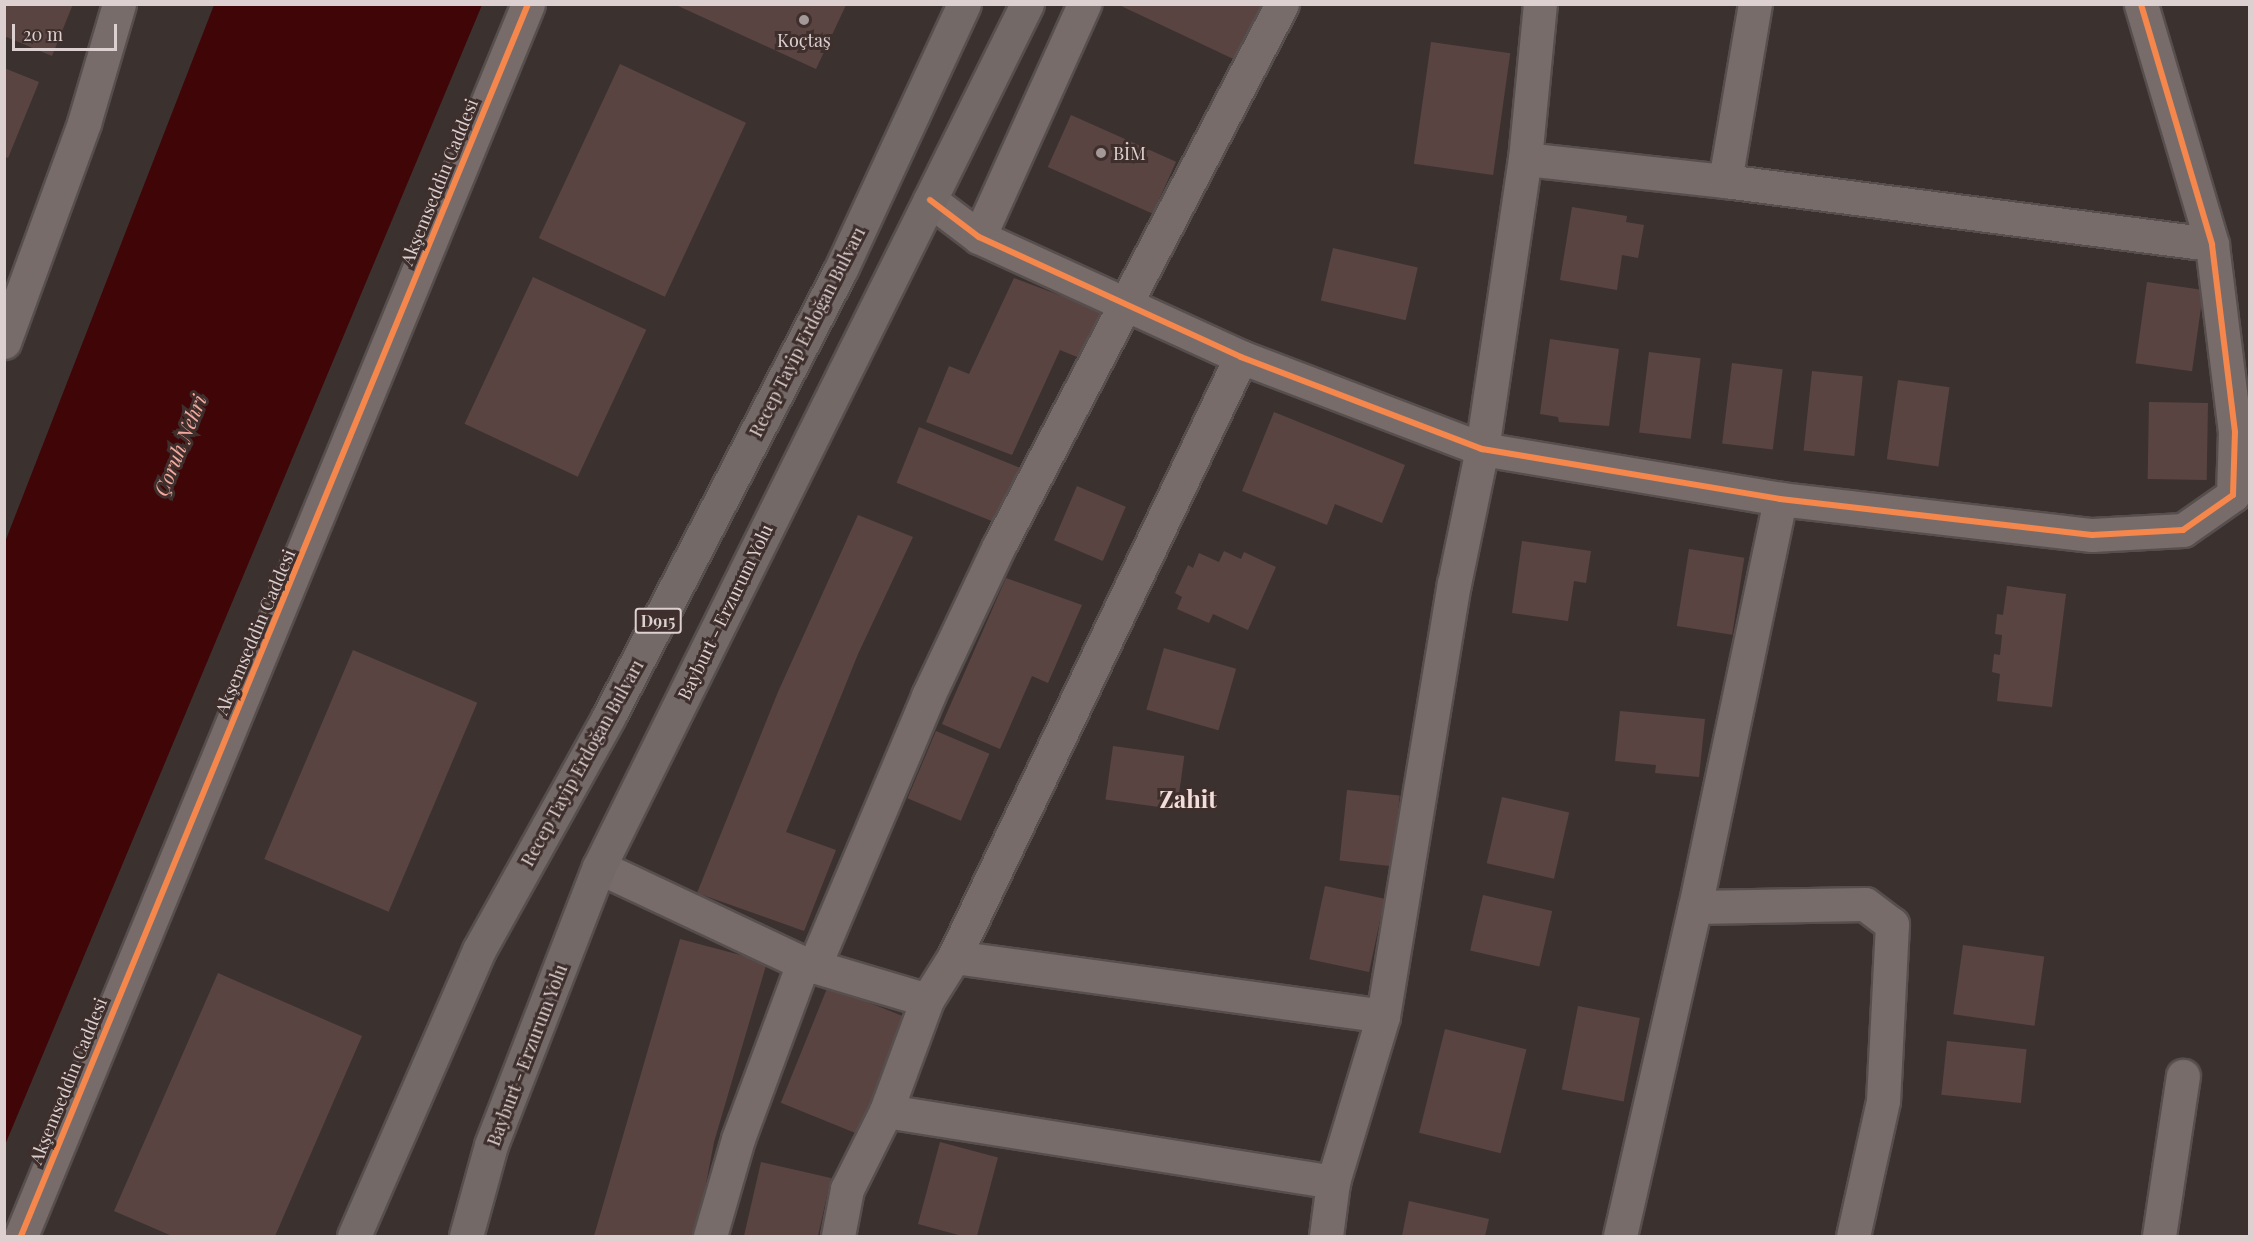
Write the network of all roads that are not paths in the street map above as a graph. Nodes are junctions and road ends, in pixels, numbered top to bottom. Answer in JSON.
{"nodes":[{"id":1,"x":119,"y":4,"type":"edge"},
{"id":2,"x":528,"y":4,"type":"edge"},
{"id":3,"x":964,"y":4,"type":"edge"},
{"id":4,"x":1027,"y":4,"type":"edge"},
{"id":5,"x":1084,"y":4,"type":"edge"},
{"id":6,"x":1282,"y":4,"type":"edge"},
{"id":7,"x":1540,"y":4,"type":"edge"},
{"id":8,"x":1755,"y":4,"type":"edge"},
{"id":9,"x":2141,"y":4,"type":"edge"},
{"id":10,"x":1524,"y":159,"type":"junction"},
{"id":11,"x":1725,"y":181,"type":"junction"},
{"id":12,"x":930,"y":200,"type":"junction"},
{"id":13,"x":979,"y":237,"type":"junction"},
{"id":14,"x":2212,"y":244,"type":"junction"},
{"id":15,"x":1127,"y":305,"type":"junction"},
{"id":16,"x":4,"y":342,"type":"edge"},
{"id":17,"x":1241,"y":357,"type":"junction"},
{"id":18,"x":1482,"y":450,"type":"junction"},
{"id":19,"x":1780,"y":499,"type":"junction"},
{"id":20,"x":599,"y":867,"type":"junction"},
{"id":21,"x":1695,"y":907,"type":"junction"},
{"id":22,"x":954,"y":957,"type":"junction"},
{"id":23,"x":809,"y":964,"type":"junction"},
{"id":24,"x":927,"y":1000,"type":"junction"},
{"id":25,"x":1383,"y":1017,"type":"junction"},
{"id":26,"x":2183,"y":1077,"type":"dead end"},
{"id":27,"x":886,"y":1111,"type":"junction"},
{"id":28,"x":1333,"y":1182,"type":"junction"},
{"id":29,"x":21,"y":1236,"type":"edge"},
{"id":30,"x":354,"y":1236,"type":"edge"},
{"id":31,"x":466,"y":1236,"type":"edge"},
{"id":32,"x":710,"y":1236,"type":"edge"},
{"id":33,"x":838,"y":1236,"type":"edge"},
{"id":34,"x":1326,"y":1236,"type":"edge"},
{"id":35,"x":1620,"y":1236,"type":"edge"},
{"id":36,"x":1853,"y":1236,"type":"edge"},
{"id":37,"x":2159,"y":1236,"type":"edge"}],
"edges":[{"from":1,"to":16,"type":"street"},
{"from":2,"to":29,"type":"street","name":"Akşemseddin Caddesi"},
{"from":3,"to":30,"type":"highway","name":"Recep Tayip Erdoğan Bulvarı","number":"D915"},
{"from":4,"to":12,"type":"highway","name":"Bayburt - Erzurum Yolu"},
{"from":5,"to":13,"type":"street"},
{"from":6,"to":15,"type":"street"},
{"from":7,"to":10,"type":"street"},
{"from":8,"to":11,"type":"street"},
{"from":9,"to":14,"type":"street"},
{"from":10,"to":11,"type":"street"},
{"from":10,"to":18,"type":"street"},
{"from":11,"to":14,"type":"street"},
{"from":12,"to":13,"type":"street"},
{"from":12,"to":20,"type":"highway","name":"Bayburt - Erzurum Yolu"},
{"from":13,"to":15,"type":"street"},
{"from":14,"to":19,"type":"street"},
{"from":15,"to":17,"type":"street"},
{"from":15,"to":23,"type":"street"},
{"from":17,"to":18,"type":"street"},
{"from":17,"to":22,"type":"street"},
{"from":18,"to":19,"type":"street"},
{"from":18,"to":25,"type":"street"},
{"from":19,"to":21,"type":"street"},
{"from":20,"to":23,"type":"street"},
{"from":20,"to":31,"type":"highway","name":"Bayburt - Erzurum Yolu"},
{"from":21,"to":35,"type":"street"},
{"from":21,"to":36,"type":"street"},
{"from":22,"to":24,"type":"street"},
{"from":22,"to":25,"type":"street"},
{"from":23,"to":24,"type":"street"},
{"from":23,"to":32,"type":"street"},
{"from":24,"to":27,"type":"street"},
{"from":25,"to":28,"type":"street"},
{"from":26,"to":37,"type":"street"},
{"from":27,"to":28,"type":"street"},
{"from":27,"to":33,"type":"street"},
{"from":28,"to":34,"type":"street"}]}
